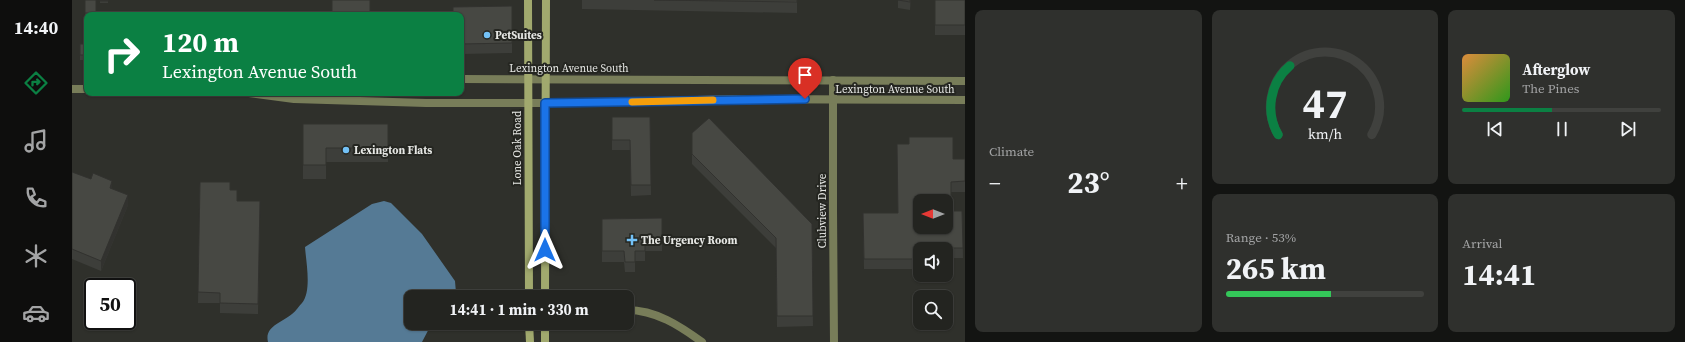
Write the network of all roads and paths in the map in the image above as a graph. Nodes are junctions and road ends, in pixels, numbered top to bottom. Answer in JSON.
{"nodes":[{"id":1,"x":528,"y":0,"type":"edge"},
{"id":2,"x":546,"y":0,"type":"edge"},
{"id":3,"x":464,"y":79,"type":"edge"},
{"id":4,"x":528,"y":79,"type":"junction"},
{"id":5,"x":545,"y":79,"type":"junction"},
{"id":6,"x":833,"y":80,"type":"junction"},
{"id":7,"x":965,"y":81,"type":"edge"},
{"id":8,"x":72,"y":89,"type":"edge"},
{"id":9,"x":84,"y":89,"type":"edge"},
{"id":10,"x":272,"y":96,"type":"edge"},
{"id":11,"x":834,"y":100,"type":"junction"},
{"id":12,"x":965,"y":100,"type":"edge"},
{"id":13,"x":528,"y":103,"type":"junction"},
{"id":14,"x":545,"y":103,"type":"junction"},
{"id":15,"x":529,"y":290,"type":"edge"},
{"id":16,"x":545,"y":290,"type":"edge"},
{"id":17,"x":634,"y":311,"type":"edge"},
{"id":18,"x":529,"y":330,"type":"edge"},
{"id":19,"x":545,"y":330,"type":"edge"},
{"id":20,"x":530,"y":342,"type":"edge"},
{"id":21,"x":545,"y":342,"type":"edge"},
{"id":22,"x":702,"y":342,"type":"edge"},
{"id":23,"x":834,"y":342,"type":"edge"}],
"edges":[{"from":1,"to":4,"type":"main road","name":"Lone Oak Road"},
{"from":2,"to":5,"type":"main road"},
{"from":3,"to":4,"type":"street","name":"Lexington Avenue South"},
{"from":4,"to":5,"type":"street","name":"Lexington Avenue South"},
{"from":4,"to":13,"type":"main road","name":"Lone Oak Road"},
{"from":5,"to":6,"type":"street","name":"Lexington Avenue South"},
{"from":5,"to":14,"type":"main road"},
{"from":6,"to":7,"type":"street","name":"Lexington Avenue South"},
{"from":6,"to":11,"type":"street","name":"Clubview Drive"},
{"from":8,"to":9,"type":"street"},
{"from":10,"to":13,"type":"street","name":"Lexington Avenue South"},
{"from":11,"to":12,"type":"street","name":"Lexington Avenue South"},
{"from":11,"to":14,"type":"street","name":"Lexington Avenue South"},
{"from":11,"to":23,"type":"street","name":"Clubview Drive"},
{"from":13,"to":14,"type":"street","name":"Lexington Avenue South"},
{"from":13,"to":15,"type":"main road","name":"Lone Oak Road"},
{"from":14,"to":16,"type":"main road"},
{"from":17,"to":22,"type":"street"},
{"from":18,"to":20,"type":"main road"},
{"from":19,"to":21,"type":"main road"}]}
